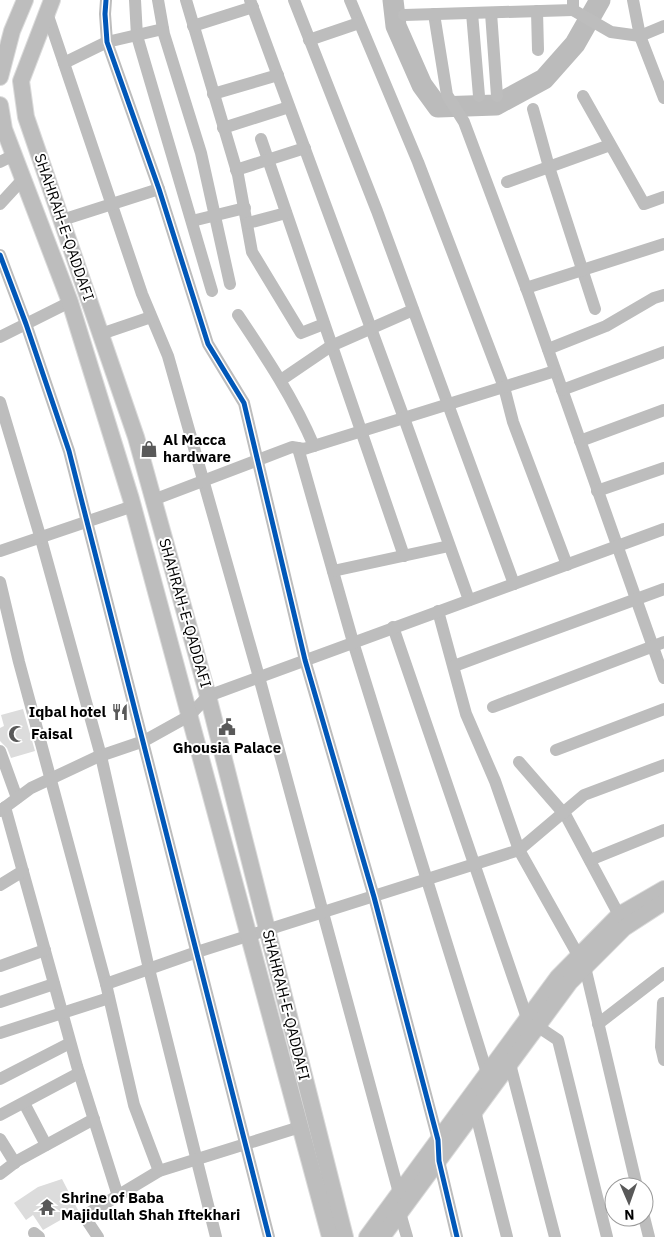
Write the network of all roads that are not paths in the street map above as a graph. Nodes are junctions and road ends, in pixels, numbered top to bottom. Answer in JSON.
{"nodes":[{"id":1,"x":24,"y":0,"type":"edge"},
{"id":2,"x":106,"y":0,"type":"edge"},
{"id":3,"x":136,"y":0,"type":"edge"},
{"id":4,"x":158,"y":0,"type":"edge"},
{"id":5,"x":186,"y":0,"type":"edge"},
{"id":6,"x":294,"y":0,"type":"edge"},
{"id":7,"x":350,"y":0,"type":"edge"},
{"id":8,"x":632,"y":0,"type":"edge"},
{"id":9,"x":251,"y":3,"type":"edge"},
{"id":10,"x":50,"y":6,"type":"edge"},
{"id":11,"x":574,"y":7,"type":"edge"},
{"id":12,"x":537,"y":11,"type":"junction"},
{"id":13,"x":472,"y":13,"type":"junction"},
{"id":14,"x":491,"y":13,"type":"junction"},
{"id":15,"x":434,"y":14,"type":"junction"},
{"id":16,"x":404,"y":15,"type":"dead end"},
{"id":17,"x":359,"y":23,"type":"junction"},
{"id":18,"x":193,"y":26,"type":"junction"},
{"id":19,"x":664,"y":26,"type":"edge"},
{"id":20,"x":163,"y":29,"type":"junction"},
{"id":21,"x":138,"y":36,"type":"junction"},
{"id":22,"x":640,"y":36,"type":"junction"},
{"id":23,"x":309,"y":40,"type":"junction"},
{"id":24,"x":107,"y":42,"type":"junction"},
{"id":25,"x":538,"y":50,"type":"dead end"},
{"id":26,"x":64,"y":63,"type":"junction"},
{"id":27,"x":278,"y":75,"type":"junction"},
{"id":28,"x":0,"y":77,"type":"edge"},
{"id":29,"x":213,"y":94,"type":"junction"},
{"id":30,"x":479,"y":96,"type":"dead end"},
{"id":31,"x":496,"y":96,"type":"dead end"},
{"id":32,"x":583,"y":96,"type":"dead end"},
{"id":33,"x":664,"y":98,"type":"edge"},
{"id":34,"x":0,"y":105,"type":"edge"},
{"id":35,"x":289,"y":107,"type":"junction"},
{"id":36,"x":533,"y":109,"type":"dead end"},
{"id":37,"x":223,"y":128,"type":"junction"},
{"id":38,"x":261,"y":140,"type":"dead end"},
{"id":39,"x":610,"y":145,"type":"junction"},
{"id":40,"x":305,"y":148,"type":"junction"},
{"id":41,"x":7,"y":158,"type":"edge"},
{"id":42,"x":268,"y":160,"type":"junction"},
{"id":43,"x":549,"y":167,"type":"junction"},
{"id":44,"x":236,"y":170,"type":"junction"},
{"id":45,"x":23,"y":180,"type":"junction"},
{"id":46,"x":507,"y":182,"type":"dead end"},
{"id":47,"x":160,"y":189,"type":"junction"},
{"id":48,"x":664,"y":196,"type":"edge"},
{"id":49,"x":0,"y":204,"type":"edge"},
{"id":50,"x":112,"y":204,"type":"junction"},
{"id":51,"x":245,"y":208,"type":"junction"},
{"id":52,"x":286,"y":213,"type":"junction"},
{"id":53,"x":215,"y":215,"type":"junction"},
{"id":54,"x":62,"y":220,"type":"junction"},
{"id":55,"x":192,"y":221,"type":"junction"},
{"id":56,"x":248,"y":223,"type":"junction"},
{"id":57,"x":664,"y":244,"type":"edge"},
{"id":58,"x":0,"y":255,"type":"edge"},
{"id":59,"x":582,"y":270,"type":"junction"},
{"id":60,"x":230,"y":284,"type":"dead end"},
{"id":61,"x":526,"y":288,"type":"junction"},
{"id":62,"x":212,"y":291,"type":"dead end"},
{"id":63,"x":664,"y":295,"type":"edge"},
{"id":64,"x":70,"y":302,"type":"junction"},
{"id":65,"x":595,"y":309,"type":"dead end"},
{"id":66,"x":413,"y":310,"type":"junction"},
{"id":67,"x":238,"y":315,"type":"dead end"},
{"id":68,"x":151,"y":316,"type":"junction"},
{"id":69,"x":26,"y":324,"type":"junction"},
{"id":70,"x":324,"y":324,"type":"junction"},
{"id":71,"x":371,"y":328,"type":"junction"},
{"id":72,"x":101,"y":334,"type":"junction"},
{"id":73,"x":0,"y":337,"type":"edge"},
{"id":74,"x":331,"y":346,"type":"junction"},
{"id":75,"x":548,"y":349,"type":"junction"},
{"id":76,"x":664,"y":352,"type":"edge"},
{"id":77,"x":555,"y":370,"type":"junction"},
{"id":78,"x":281,"y":380,"type":"junction"},
{"id":79,"x":504,"y":386,"type":"junction"},
{"id":80,"x":562,"y":390,"type":"junction"},
{"id":81,"x":0,"y":402,"type":"edge"},
{"id":82,"x":448,"y":404,"type":"junction"},
{"id":83,"x":664,"y":410,"type":"edge"},
{"id":84,"x":404,"y":418,"type":"junction"},
{"id":85,"x":360,"y":432,"type":"junction"},
{"id":86,"x":580,"y":441,"type":"junction"},
{"id":87,"x":314,"y":446,"type":"junction"},
{"id":88,"x":298,"y":448,"type":"junction"},
{"id":89,"x":258,"y":460,"type":"junction"},
{"id":90,"x":664,"y":468,"type":"edge"},
{"id":91,"x":204,"y":481,"type":"junction"},
{"id":92,"x":597,"y":491,"type":"junction"},
{"id":93,"x":153,"y":500,"type":"junction"},
{"id":94,"x":133,"y":506,"type":"junction"},
{"id":95,"x":87,"y":522,"type":"junction"},
{"id":96,"x":664,"y":529,"type":"edge"},
{"id":97,"x":40,"y":537,"type":"junction"},
{"id":98,"x":449,"y":546,"type":"junction"},
{"id":99,"x":617,"y":547,"type":"junction"},
{"id":100,"x":0,"y":551,"type":"edge"},
{"id":101,"x":404,"y":556,"type":"junction"},
{"id":102,"x":567,"y":565,"type":"junction"},
{"id":103,"x":333,"y":571,"type":"junction"},
{"id":104,"x":0,"y":582,"type":"edge"},
{"id":105,"x":514,"y":584,"type":"junction"},
{"id":106,"x":664,"y":589,"type":"edge"},
{"id":107,"x":469,"y":600,"type":"junction"},
{"id":108,"x":635,"y":600,"type":"junction"},
{"id":109,"x":438,"y":611,"type":"junction"},
{"id":110,"x":393,"y":627,"type":"junction"},
{"id":111,"x":353,"y":642,"type":"junction"},
{"id":112,"x":658,"y":644,"type":"edge"},
{"id":113,"x":305,"y":660,"type":"junction"},
{"id":114,"x":454,"y":666,"type":"junction"},
{"id":115,"x":259,"y":677,"type":"junction"},
{"id":116,"x":664,"y":678,"type":"edge"},
{"id":117,"x":208,"y":696,"type":"junction"},
{"id":118,"x":493,"y":706,"type":"dead end"},
{"id":119,"x":664,"y":709,"type":"edge"},
{"id":120,"x":190,"y":716,"type":"junction"},
{"id":121,"x":144,"y":741,"type":"junction"},
{"id":122,"x":556,"y":750,"type":"dead end"},
{"id":123,"x":0,"y":751,"type":"edge"},
{"id":124,"x":101,"y":756,"type":"junction"},
{"id":125,"x":519,"y":762,"type":"dead end"},
{"id":126,"x":664,"y":764,"type":"edge"},
{"id":127,"x":52,"y":779,"type":"junction"},
{"id":128,"x":16,"y":798,"type":"junction"},
{"id":129,"x":2,"y":809,"type":"edge"},
{"id":130,"x":562,"y":811,"type":"junction"},
{"id":131,"x":664,"y":830,"type":"edge"},
{"id":132,"x":519,"y":850,"type":"junction"},
{"id":133,"x":590,"y":860,"type":"junction"},
{"id":134,"x":475,"y":864,"type":"junction"},
{"id":135,"x":23,"y":871,"type":"junction"},
{"id":136,"x":427,"y":880,"type":"junction"},
{"id":137,"x":0,"y":885,"type":"edge"},
{"id":138,"x":374,"y":897,"type":"junction"},
{"id":139,"x":662,"y":899,"type":"edge"},
{"id":140,"x":324,"y":913,"type":"junction"},
{"id":141,"x":618,"y":915,"type":"junction"},
{"id":142,"x":268,"y":931,"type":"junction"},
{"id":143,"x":249,"y":937,"type":"junction"},
{"id":144,"x":45,"y":950,"type":"junction"},
{"id":145,"x":197,"y":952,"type":"junction"},
{"id":146,"x":582,"y":961,"type":"junction"},
{"id":147,"x":0,"y":966,"type":"edge"},
{"id":148,"x":149,"y":969,"type":"junction"},
{"id":149,"x":664,"y":973,"type":"edge"},
{"id":150,"x":54,"y":984,"type":"junction"},
{"id":151,"x":106,"y":984,"type":"junction"},
{"id":152,"x":109,"y":998,"type":"junction"},
{"id":153,"x":0,"y":1002,"type":"edge"},
{"id":154,"x":663,"y":1003,"type":"edge"},
{"id":155,"x":62,"y":1013,"type":"junction"},
{"id":156,"x":532,"y":1022,"type":"junction"},
{"id":157,"x":598,"y":1024,"type":"junction"},
{"id":158,"x":0,"y":1033,"type":"edge"},
{"id":159,"x":70,"y":1043,"type":"junction"},
{"id":160,"x":664,"y":1060,"type":"edge"},
{"id":161,"x":510,"y":1064,"type":"junction"},
{"id":162,"x":487,"y":1073,"type":"junction"},
{"id":163,"x":79,"y":1074,"type":"junction"},
{"id":164,"x":0,"y":1079,"type":"edge"},
{"id":165,"x":24,"y":1103,"type":"junction"},
{"id":166,"x":475,"y":1111,"type":"junction"},
{"id":167,"x":0,"y":1115,"type":"edge"},
{"id":168,"x":94,"y":1119,"type":"junction"},
{"id":169,"x":300,"y":1127,"type":"junction"},
{"id":170,"x":0,"y":1140,"type":"edge"},
{"id":171,"x":438,"y":1140,"type":"junction"},
{"id":172,"x":245,"y":1143,"type":"junction"},
{"id":173,"x":46,"y":1145,"type":"junction"},
{"id":174,"x":196,"y":1158,"type":"junction"},
{"id":175,"x":438,"y":1161,"type":"junction"},
{"id":176,"x":14,"y":1163,"type":"junction"},
{"id":177,"x":159,"y":1171,"type":"junction"},
{"id":178,"x":0,"y":1174,"type":"edge"},
{"id":179,"x":635,"y":1177,"type":"edge"},
{"id":180,"x":399,"y":1193,"type":"junction"},
{"id":181,"x":118,"y":1196,"type":"junction"},
{"id":182,"x":400,"y":1213,"type":"junction"},
{"id":183,"x":98,"y":1237,"type":"edge"},
{"id":184,"x":216,"y":1237,"type":"edge"},
{"id":185,"x":268,"y":1237,"type":"edge"},
{"id":186,"x":330,"y":1237,"type":"edge"},
{"id":187,"x":344,"y":1237,"type":"edge"},
{"id":188,"x":367,"y":1237,"type":"edge"},
{"id":189,"x":382,"y":1237,"type":"edge"},
{"id":190,"x":406,"y":1237,"type":"edge"},
{"id":191,"x":457,"y":1237,"type":"edge"},
{"id":192,"x":507,"y":1237,"type":"edge"},
{"id":193,"x":555,"y":1237,"type":"edge"},
{"id":194,"x":607,"y":1237,"type":"edge"}],
"edges":[{"from":1,"to":28,"type":"main road"},
{"from":2,"to":24,"type":"street"},
{"from":3,"to":21,"type":"street"},
{"from":4,"to":20,"type":"street"},
{"from":5,"to":18,"type":"street"},
{"from":6,"to":23,"type":"street"},
{"from":7,"to":17,"type":"street"},
{"from":8,"to":22,"type":"street"},
{"from":9,"to":18,"type":"street"},
{"from":9,"to":27,"type":"street"},
{"from":10,"to":26,"type":"street"},
{"from":10,"to":54,"type":"main road","name":"SHAHRAH-E-QADDAFI"},
{"from":11,"to":12,"type":"street"},
{"from":11,"to":22,"type":"street"},
{"from":12,"to":14,"type":"street"},
{"from":12,"to":25,"type":"street"},
{"from":13,"to":14,"type":"street"},
{"from":13,"to":15,"type":"street"},
{"from":13,"to":30,"type":"street"},
{"from":14,"to":31,"type":"street"},
{"from":15,"to":16,"type":"street"},
{"from":15,"to":61,"type":"street"},
{"from":17,"to":23,"type":"street"},
{"from":17,"to":79,"type":"street"},
{"from":18,"to":29,"type":"street"},
{"from":19,"to":22,"type":"street"},
{"from":20,"to":21,"type":"street"},
{"from":20,"to":53,"type":"street"},
{"from":21,"to":24,"type":"street"},
{"from":21,"to":55,"type":"street"},
{"from":22,"to":33,"type":"street"},
{"from":23,"to":66,"type":"street"},
{"from":24,"to":26,"type":"street"},
{"from":24,"to":47,"type":"street"},
{"from":26,"to":50,"type":"street"},
{"from":27,"to":29,"type":"street"},
{"from":27,"to":35,"type":"street"},
{"from":29,"to":37,"type":"street"},
{"from":32,"to":39,"type":"street"},
{"from":34,"to":41,"type":"main road","name":"SHAHRAH-E-QADDAFI"},
{"from":35,"to":37,"type":"street"},
{"from":35,"to":40,"type":"street"},
{"from":36,"to":43,"type":"street"},
{"from":37,"to":44,"type":"street"},
{"from":38,"to":42,"type":"street"},
{"from":39,"to":43,"type":"street"},
{"from":39,"to":48,"type":"street"},
{"from":40,"to":42,"type":"street"},
{"from":40,"to":71,"type":"street"},
{"from":41,"to":45,"type":"main road","name":"SHAHRAH-E-QADDAFI"},
{"from":42,"to":44,"type":"street"},
{"from":42,"to":52,"type":"street"},
{"from":43,"to":46,"type":"street"},
{"from":43,"to":59,"type":"street"},
{"from":44,"to":51,"type":"street"},
{"from":45,"to":49,"type":"street"},
{"from":45,"to":64,"type":"main road","name":"SHAHRAH-E-QADDAFI"},
{"from":47,"to":50,"type":"street"},
{"from":47,"to":89,"type":"street"},
{"from":50,"to":54,"type":"street"},
{"from":50,"to":68,"type":"street"},
{"from":51,"to":53,"type":"street"},
{"from":51,"to":56,"type":"street"},
{"from":52,"to":56,"type":"street"},
{"from":52,"to":70,"type":"street"},
{"from":53,"to":55,"type":"street"},
{"from":53,"to":60,"type":"street"},
{"from":54,"to":72,"type":"main road","name":"SHAHRAH-E-QADDAFI"},
{"from":55,"to":62,"type":"street"},
{"from":56,"to":70,"type":"street"},
{"from":57,"to":59,"type":"street"},
{"from":58,"to":69,"type":"street"},
{"from":59,"to":61,"type":"street"},
{"from":59,"to":65,"type":"street"},
{"from":61,"to":75,"type":"street"},
{"from":63,"to":75,"type":"street"},
{"from":64,"to":69,"type":"street"},
{"from":64,"to":94,"type":"main road","name":"SHAHRAH-E-QADDAFI"},
{"from":66,"to":71,"type":"street"},
{"from":66,"to":82,"type":"street"},
{"from":67,"to":78,"type":"street"},
{"from":68,"to":72,"type":"street"},
{"from":68,"to":91,"type":"street"},
{"from":69,"to":73,"type":"street"},
{"from":69,"to":95,"type":"street"},
{"from":70,"to":74,"type":"street"},
{"from":71,"to":74,"type":"street"},
{"from":71,"to":84,"type":"street"},
{"from":72,"to":93,"type":"main road","name":"SHAHRAH-E-QADDAFI"},
{"from":74,"to":78,"type":"street"},
{"from":74,"to":85,"type":"street"},
{"from":75,"to":77,"type":"street"},
{"from":76,"to":80,"type":"street"},
{"from":77,"to":79,"type":"street"},
{"from":77,"to":80,"type":"street"},
{"from":78,"to":87,"type":"street"},
{"from":79,"to":82,"type":"street"},
{"from":79,"to":102,"type":"street"},
{"from":80,"to":86,"type":"street"},
{"from":81,"to":97,"type":"street"},
{"from":82,"to":84,"type":"street"},
{"from":82,"to":105,"type":"street"},
{"from":83,"to":86,"type":"street"},
{"from":84,"to":85,"type":"street"},
{"from":84,"to":98,"type":"street"},
{"from":85,"to":87,"type":"street"},
{"from":85,"to":101,"type":"street"},
{"from":86,"to":92,"type":"street"},
{"from":87,"to":88,"type":"street"},
{"from":88,"to":89,"type":"street"},
{"from":88,"to":103,"type":"street"},
{"from":89,"to":91,"type":"street"},
{"from":89,"to":113,"type":"street"},
{"from":90,"to":92,"type":"street"},
{"from":91,"to":93,"type":"street"},
{"from":91,"to":115,"type":"street"},
{"from":92,"to":99,"type":"street"},
{"from":93,"to":117,"type":"main road","name":"SHAHRAH-E-QADDAFI"},
{"from":94,"to":95,"type":"street"},
{"from":94,"to":120,"type":"main road","name":"SHAHRAH-E-QADDAFI"},
{"from":95,"to":97,"type":"street"},
{"from":95,"to":121,"type":"street"},
{"from":96,"to":99,"type":"street"},
{"from":97,"to":100,"type":"street"},
{"from":97,"to":124,"type":"street"},
{"from":98,"to":101,"type":"street"},
{"from":98,"to":107,"type":"street"},
{"from":99,"to":102,"type":"street"},
{"from":99,"to":108,"type":"street"},
{"from":101,"to":103,"type":"street"},
{"from":102,"to":105,"type":"street"},
{"from":103,"to":111,"type":"street"},
{"from":104,"to":127,"type":"street"},
{"from":105,"to":107,"type":"street"},
{"from":106,"to":108,"type":"street"},
{"from":107,"to":109,"type":"street"},
{"from":108,"to":112,"type":"street"},
{"from":108,"to":114,"type":"street"},
{"from":109,"to":110,"type":"street"},
{"from":109,"to":114,"type":"street"},
{"from":110,"to":111,"type":"street"},
{"from":110,"to":134,"type":"street"},
{"from":111,"to":113,"type":"street"},
{"from":111,"to":136,"type":"street"},
{"from":112,"to":116,"type":"street"},
{"from":112,"to":118,"type":"street"},
{"from":113,"to":115,"type":"street"},
{"from":113,"to":138,"type":"street"},
{"from":114,"to":132,"type":"street"},
{"from":115,"to":117,"type":"street"},
{"from":115,"to":140,"type":"street"},
{"from":117,"to":120,"type":"street"},
{"from":117,"to":142,"type":"main road","name":"SHAHRAH-E-QADDAFI"},
{"from":119,"to":122,"type":"street"},
{"from":120,"to":121,"type":"street"},
{"from":120,"to":143,"type":"main road","name":"SHAHRAH-E-QADDAFI"},
{"from":121,"to":124,"type":"street"},
{"from":121,"to":145,"type":"street"},
{"from":123,"to":128,"type":"street"},
{"from":124,"to":127,"type":"street"},
{"from":124,"to":148,"type":"street"},
{"from":125,"to":130,"type":"street"},
{"from":126,"to":130,"type":"street"},
{"from":127,"to":128,"type":"street"},
{"from":127,"to":151,"type":"street"},
{"from":128,"to":129,"type":"street"},
{"from":129,"to":135,"type":"street"},
{"from":130,"to":132,"type":"street"},
{"from":130,"to":133,"type":"street"},
{"from":131,"to":133,"type":"street"},
{"from":132,"to":134,"type":"street"},
{"from":132,"to":146,"type":"street"},
{"from":133,"to":141,"type":"street"},
{"from":134,"to":136,"type":"street"},
{"from":134,"to":156,"type":"street"},
{"from":135,"to":137,"type":"street"},
{"from":135,"to":144,"type":"street"},
{"from":136,"to":138,"type":"street"},
{"from":136,"to":162,"type":"street"},
{"from":138,"to":140,"type":"street"},
{"from":138,"to":171,"type":"street"},
{"from":139,"to":141,"type":"main road"},
{"from":139,"to":146,"type":"main road"},
{"from":140,"to":142,"type":"street"},
{"from":140,"to":180,"type":"street"},
{"from":141,"to":146,"type":"main road"},
{"from":142,"to":143,"type":"street"},
{"from":142,"to":187,"type":"main road","name":"SHAHRAH-E-QADDAFI"},
{"from":143,"to":145,"type":"street"},
{"from":143,"to":169,"type":"main road","name":"SHAHRAH-E-QADDAFI"},
{"from":144,"to":147,"type":"street"},
{"from":144,"to":150,"type":"street"},
{"from":145,"to":148,"type":"street"},
{"from":145,"to":172,"type":"street"},
{"from":146,"to":156,"type":"main road"},
{"from":146,"to":157,"type":"street"},
{"from":148,"to":151,"type":"street"},
{"from":148,"to":174,"type":"street"},
{"from":149,"to":157,"type":"street"},
{"from":150,"to":153,"type":"street"},
{"from":150,"to":155,"type":"street"},
{"from":151,"to":152,"type":"street"},
{"from":152,"to":155,"type":"street"},
{"from":152,"to":177,"type":"street"},
{"from":154,"to":160,"type":"street"},
{"from":155,"to":158,"type":"street"},
{"from":155,"to":159,"type":"street"},
{"from":156,"to":161,"type":"main road"},
{"from":156,"to":162,"type":"main road"},
{"from":156,"to":194,"type":"street"},
{"from":157,"to":179,"type":"street"},
{"from":159,"to":163,"type":"street"},
{"from":159,"to":164,"type":"street"},
{"from":161,"to":166,"type":"main road"},
{"from":161,"to":193,"type":"street"},
{"from":162,"to":171,"type":"main road"},
{"from":163,"to":165,"type":"street"},
{"from":163,"to":168,"type":"street"},
{"from":165,"to":167,"type":"street"},
{"from":165,"to":173,"type":"street"},
{"from":166,"to":175,"type":"main road"},
{"from":166,"to":192,"type":"street"},
{"from":168,"to":173,"type":"street"},
{"from":168,"to":181,"type":"street"},
{"from":169,"to":172,"type":"street"},
{"from":169,"to":186,"type":"main road","name":"SHAHRAH-E-QADDAFI"},
{"from":170,"to":176,"type":"street"},
{"from":171,"to":175,"type":"street"},
{"from":171,"to":180,"type":"main road"},
{"from":172,"to":174,"type":"street"},
{"from":172,"to":185,"type":"street"},
{"from":173,"to":176,"type":"street"},
{"from":174,"to":177,"type":"street"},
{"from":174,"to":184,"type":"street"},
{"from":175,"to":182,"type":"main road"},
{"from":175,"to":191,"type":"street"},
{"from":176,"to":178,"type":"street"},
{"from":177,"to":181,"type":"street"},
{"from":180,"to":188,"type":"main road"},
{"from":181,"to":183,"type":"street"},
{"from":182,"to":189,"type":"main road"},
{"from":182,"to":190,"type":"street"}]}
